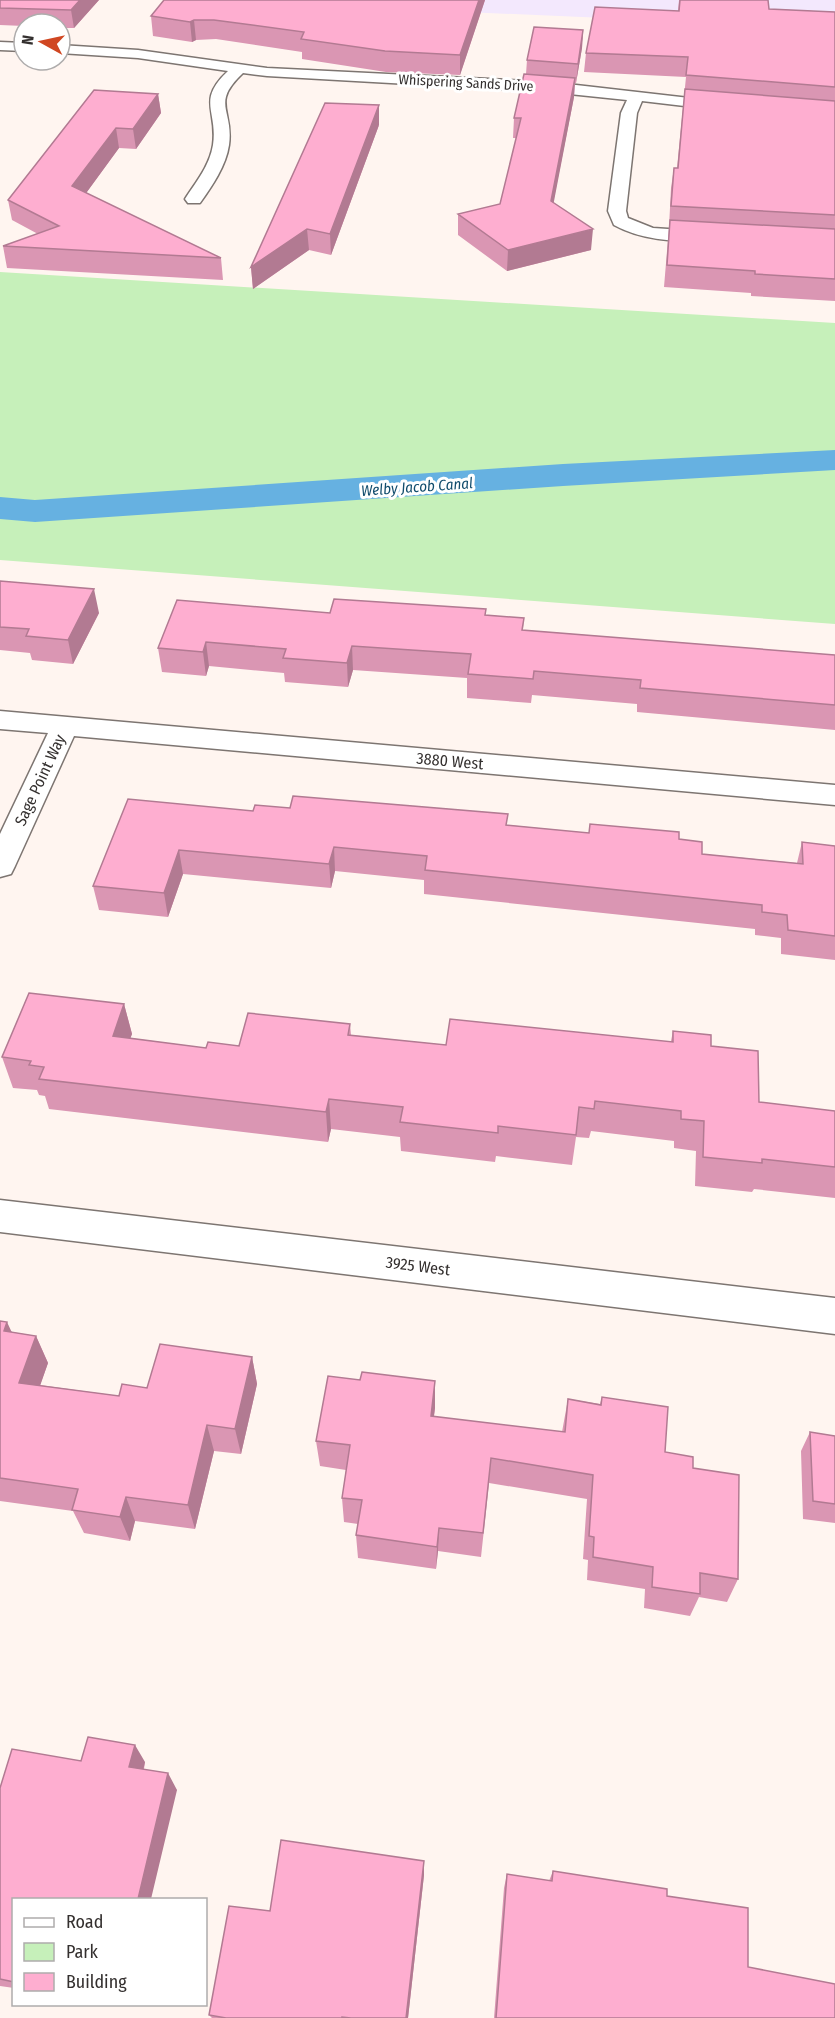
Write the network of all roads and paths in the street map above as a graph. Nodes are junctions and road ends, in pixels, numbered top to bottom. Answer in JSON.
{"nodes":[{"id":1,"x":72,"y":49,"type":"edge"},
{"id":2,"x":239,"y":69,"type":"junction"},
{"id":3,"x":636,"y":96,"type":"junction"},
{"id":4,"x":741,"y":108,"type":"edge"},
{"id":5,"x":194,"y":200,"type":"dead end"},
{"id":6,"x":728,"y":238,"type":"edge"},
{"id":7,"x":0,"y":720,"type":"edge"},
{"id":8,"x":65,"y":726,"type":"junction"},
{"id":9,"x":835,"y":795,"type":"edge"},
{"id":10,"x":0,"y":866,"type":"edge"},
{"id":11,"x":0,"y":1216,"type":"edge"},
{"id":12,"x":835,"y":1316,"type":"edge"}],
"edges":[{"from":1,"to":2,"type":"street","name":"Whispering Sands Drive"},
{"from":2,"to":3,"type":"street","name":"Whispering Sands Drive"},
{"from":2,"to":5,"type":"street"},
{"from":3,"to":4,"type":"street","name":"Whispering Sands Drive"},
{"from":3,"to":6,"type":"street"},
{"from":7,"to":8,"type":"street","name":"3880 West"},
{"from":8,"to":9,"type":"street","name":"3880 West"},
{"from":8,"to":10,"type":"street","name":"Sage Point Way"},
{"from":11,"to":12,"type":"street","name":"3925 West"}]}
